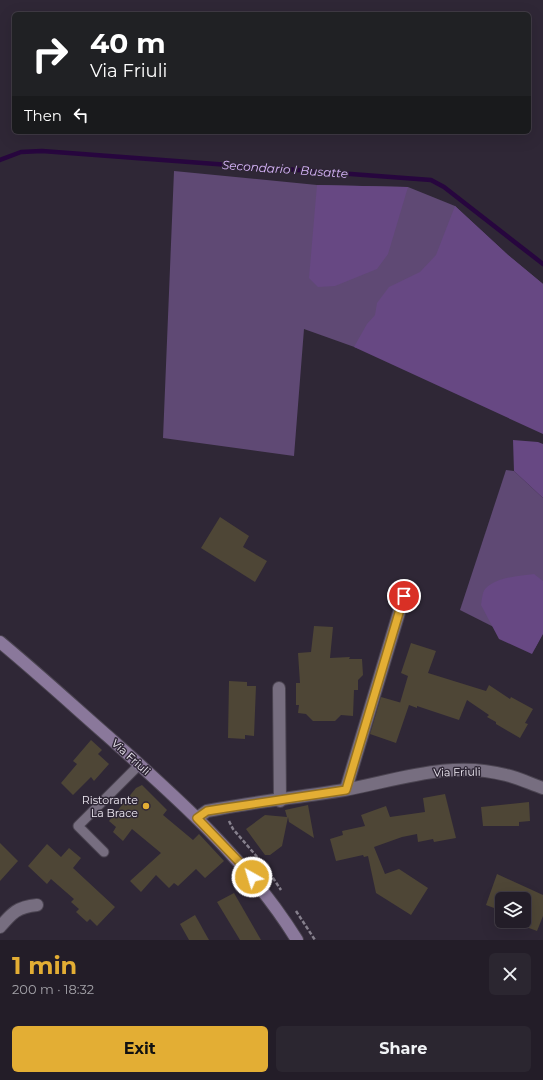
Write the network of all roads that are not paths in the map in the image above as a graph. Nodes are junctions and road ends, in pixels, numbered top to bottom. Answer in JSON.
{"nodes":[{"id":1,"x":404,"y":596,"type":"dead end"},
{"id":2,"x":0,"y":642,"type":"edge"},
{"id":3,"x":280,"y":688,"type":"dead end"},
{"id":4,"x":140,"y":764,"type":"junction"},
{"id":5,"x":543,"y":788,"type":"edge"},
{"id":6,"x":346,"y":790,"type":"junction"},
{"id":7,"x":280,"y":801,"type":"junction"},
{"id":8,"x":197,"y":818,"type":"junction"},
{"id":9,"x":104,"y":852,"type":"dead end"},
{"id":10,"x":36,"y":905,"type":"dead end"},
{"id":11,"x":0,"y":927,"type":"edge"},
{"id":12,"x":297,"y":940,"type":"edge"}],
"edges":[{"from":1,"to":6,"type":"street"},
{"from":2,"to":4,"type":"main road","name":"Via Friuli"},
{"from":3,"to":7,"type":"street"},
{"from":4,"to":8,"type":"main road","name":"Via Friuli"},
{"from":4,"to":9,"type":"lane"},
{"from":5,"to":6,"type":"street","name":"Via Friuli"},
{"from":6,"to":7,"type":"street","name":"Via Friuli"},
{"from":7,"to":8,"type":"street","name":"Via Friuli"},
{"from":8,"to":12,"type":"main road"},
{"from":10,"to":11,"type":"street"}]}
